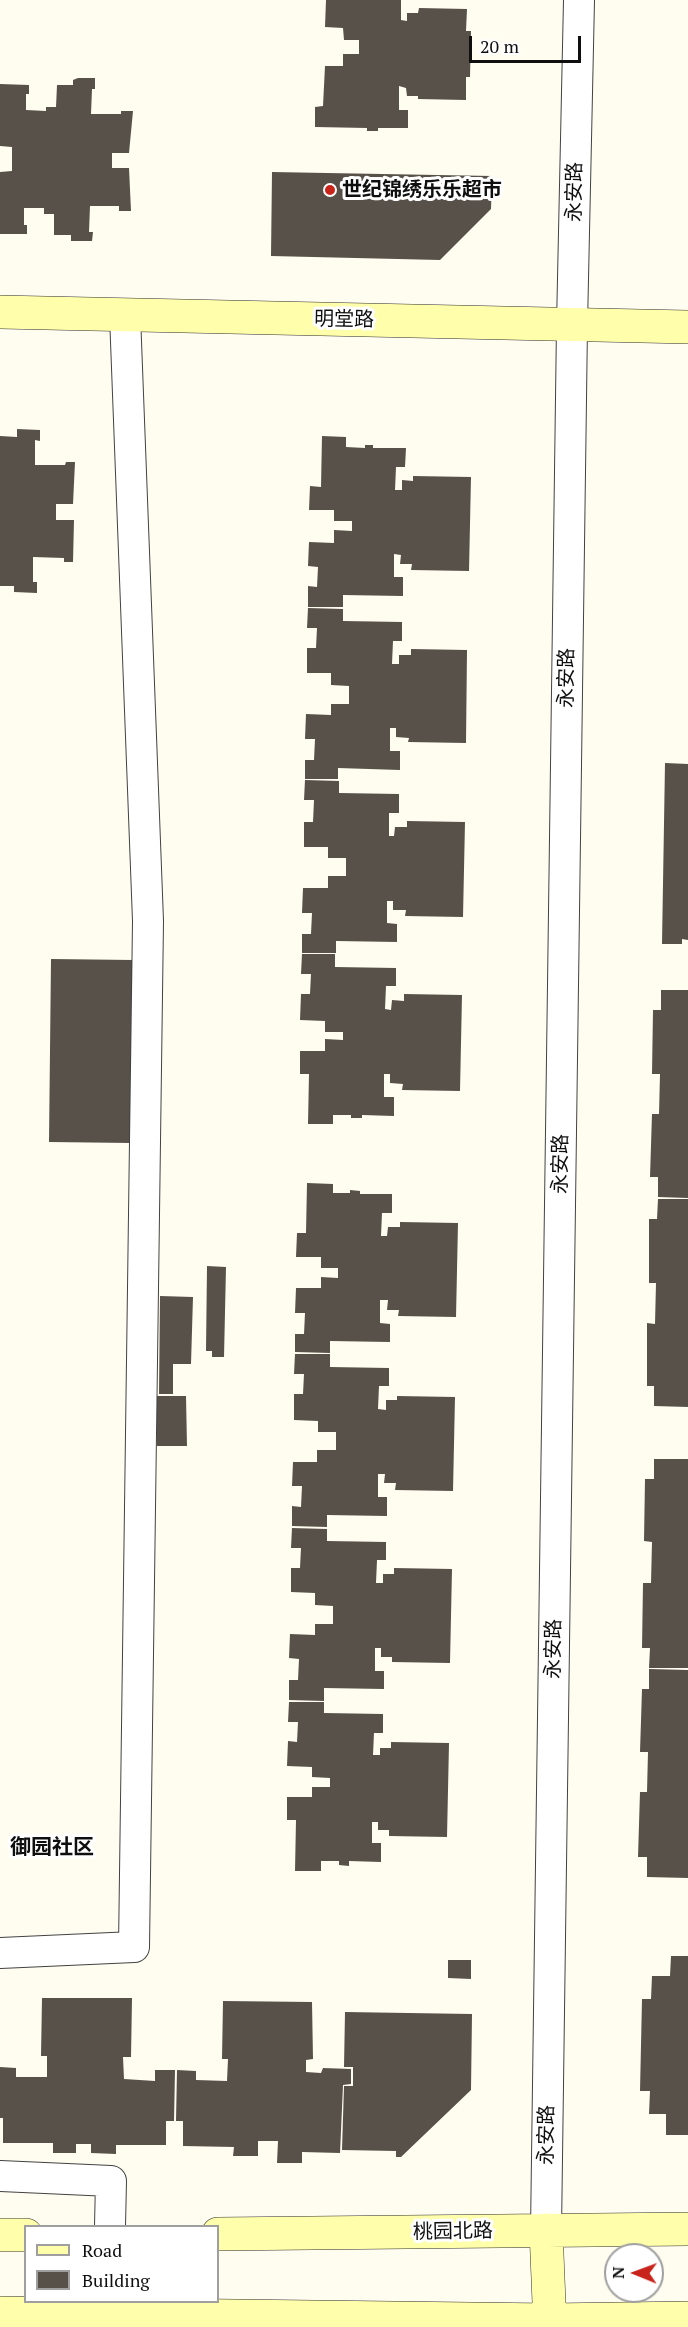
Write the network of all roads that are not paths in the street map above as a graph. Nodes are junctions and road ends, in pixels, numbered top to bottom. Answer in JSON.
{"nodes":[{"id":1,"x":579,"y":0,"type":"edge"},
{"id":2,"x":0,"y":312,"type":"edge"},
{"id":3,"x":125,"y":315,"type":"junction"},
{"id":4,"x":572,"y":325,"type":"junction"},
{"id":5,"x":688,"y":327,"type":"edge"},
{"id":6,"x":0,"y":1953,"type":"edge"},
{"id":7,"x":0,"y":2176,"type":"edge"},
{"id":8,"x":110,"y":2225,"type":"edge"},
{"id":9,"x":688,"y":2229,"type":"edge"},
{"id":10,"x":546,"y":2230,"type":"junction"},
{"id":11,"x":219,"y":2234,"type":"edge"},
{"id":12,"x":0,"y":2235,"type":"edge"},
{"id":13,"x":24,"y":2235,"type":"edge"},
{"id":14,"x":112,"y":2308,"type":"edge"},
{"id":15,"x":0,"y":2313,"type":"edge"},
{"id":16,"x":688,"y":2318,"type":"edge"},
{"id":17,"x":550,"y":2323,"type":"edge"}],
"edges":[{"from":1,"to":4,"type":"street","name":"永安路"},
{"from":2,"to":3,"type":"main road","name":"明堂路"},
{"from":3,"to":4,"type":"main road","name":"明堂路"},
{"from":3,"to":6,"type":"street"},
{"from":4,"to":5,"type":"main road","name":"明堂路"},
{"from":4,"to":10,"type":"street","name":"永安路"},
{"from":7,"to":8,"type":"street"},
{"from":9,"to":10,"type":"main road","name":"桃园北路"},
{"from":10,"to":11,"type":"main road","name":"桃园北路"},
{"from":10,"to":17,"type":"main road","name":"永安路"},
{"from":12,"to":13,"type":"main road"},
{"from":14,"to":15,"type":"main road"},
{"from":14,"to":17,"type":"main road"},
{"from":16,"to":17,"type":"main road"}]}
